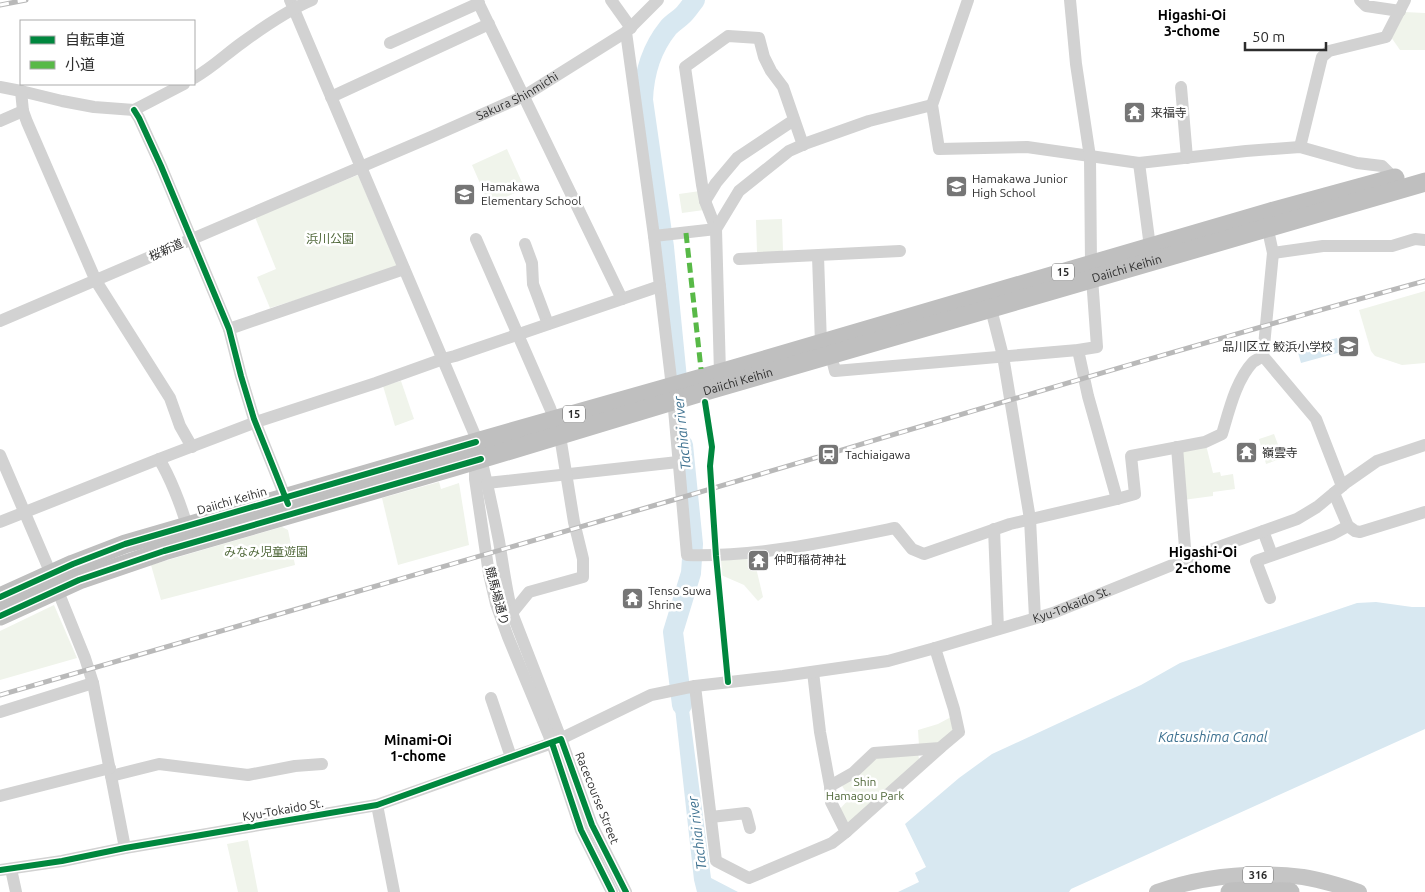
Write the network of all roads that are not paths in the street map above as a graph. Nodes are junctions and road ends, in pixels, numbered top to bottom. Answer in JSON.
{"nodes":[{"id":1,"x":312,"y":0,"type":"edge"},
{"id":2,"x":611,"y":0,"type":"edge"},
{"id":3,"x":658,"y":0,"type":"edge"},
{"id":4,"x":968,"y":0,"type":"edge"},
{"id":5,"x":1070,"y":0,"type":"edge"},
{"id":6,"x":1360,"y":0,"type":"edge"},
{"id":7,"x":478,"y":2,"type":"edge"},
{"id":8,"x":292,"y":4,"type":"edge"},
{"id":9,"x":1403,"y":6,"type":"edge"},
{"id":10,"x":489,"y":24,"type":"junction"},
{"id":11,"x":629,"y":30,"type":"junction"},
{"id":12,"x":390,"y":43,"type":"dead end"},
{"id":13,"x":195,"y":77,"type":"edge"},
{"id":14,"x":182,"y":85,"type":"edge"},
{"id":15,"x":1181,"y":87,"type":"dead end"},
{"id":16,"x":0,"y":88,"type":"edge"},
{"id":17,"x":21,"y":91,"type":"junction"},
{"id":18,"x":524,"y":96,"type":"junction"},
{"id":19,"x":331,"y":97,"type":"junction"},
{"id":20,"x":932,"y":105,"type":"junction"},
{"id":21,"x":134,"y":110,"type":"junction"},
{"id":22,"x":23,"y":111,"type":"junction"},
{"id":23,"x":794,"y":120,"type":"junction"},
{"id":24,"x":0,"y":121,"type":"edge"},
{"id":25,"x":802,"y":145,"type":"junction"},
{"id":26,"x":1300,"y":147,"type":"junction"},
{"id":27,"x":1090,"y":157,"type":"junction"},
{"id":28,"x":1187,"y":158,"type":"junction"},
{"id":29,"x":1139,"y":163,"type":"junction"},
{"id":30,"x":360,"y":167,"type":"junction"},
{"id":31,"x":1425,"y":169,"type":"edge"},
{"id":32,"x":1394,"y":178,"type":"junction"},
{"id":33,"x":1425,"y":182,"type":"edge"},
{"id":34,"x":705,"y":201,"type":"junction"},
{"id":35,"x":1266,"y":221,"type":"junction"},
{"id":36,"x":716,"y":229,"type":"junction"},
{"id":37,"x":661,"y":236,"type":"junction"},
{"id":38,"x":476,"y":238,"type":"dead end"},
{"id":39,"x":192,"y":239,"type":"junction"},
{"id":40,"x":1425,"y":240,"type":"edge"},
{"id":41,"x":524,"y":244,"type":"dead end"},
{"id":42,"x":1150,"y":247,"type":"junction"},
{"id":43,"x":900,"y":251,"type":"dead end"},
{"id":44,"x":1273,"y":253,"type":"junction"},
{"id":45,"x":818,"y":256,"type":"junction"},
{"id":46,"x":739,"y":259,"type":"dead end"},
{"id":47,"x":404,"y":269,"type":"junction"},
{"id":48,"x":1092,"y":271,"type":"junction"},
{"id":49,"x":96,"y":281,"type":"junction"},
{"id":50,"x":660,"y":286,"type":"junction"},
{"id":51,"x":622,"y":299,"type":"junction"},
{"id":52,"x":991,"y":308,"type":"junction"},
{"id":53,"x":0,"y":321,"type":"edge"},
{"id":54,"x":548,"y":324,"type":"junction"},
{"id":55,"x":228,"y":329,"type":"junction"},
{"id":56,"x":518,"y":335,"type":"junction"},
{"id":57,"x":826,"y":350,"type":"junction"},
{"id":58,"x":1078,"y":350,"type":"junction"},
{"id":59,"x":1004,"y":356,"type":"junction"},
{"id":60,"x":1264,"y":356,"type":"junction"},
{"id":61,"x":443,"y":359,"type":"junction"},
{"id":62,"x":720,"y":373,"type":"junction"},
{"id":63,"x":679,"y":392,"type":"junction"},
{"id":64,"x":256,"y":422,"type":"junction"},
{"id":65,"x":557,"y":428,"type":"junction"},
{"id":66,"x":1425,"y":446,"type":"edge"},
{"id":67,"x":192,"y":447,"type":"junction"},
{"id":68,"x":1177,"y":447,"type":"junction"},
{"id":69,"x":0,"y":454,"type":"edge"},
{"id":70,"x":477,"y":454,"type":"junction"},
{"id":71,"x":159,"y":459,"type":"junction"},
{"id":72,"x":678,"y":462,"type":"junction"},
{"id":73,"x":567,"y":475,"type":"junction"},
{"id":74,"x":487,"y":484,"type":"junction"},
{"id":75,"x":1338,"y":490,"type":"junction"},
{"id":76,"x":1117,"y":499,"type":"junction"},
{"id":77,"x":289,"y":506,"type":"junction"},
{"id":78,"x":25,"y":512,"type":"junction"},
{"id":79,"x":1425,"y":512,"type":"edge"},
{"id":80,"x":1030,"y":519,"type":"junction"},
{"id":81,"x":0,"y":522,"type":"edge"},
{"id":82,"x":187,"y":526,"type":"junction"},
{"id":83,"x":1348,"y":526,"type":"junction"},
{"id":84,"x":994,"y":529,"type":"junction"},
{"id":85,"x":1263,"y":531,"type":"junction"},
{"id":86,"x":1272,"y":555,"type":"junction"},
{"id":87,"x":1186,"y":560,"type":"junction"},
{"id":88,"x":54,"y":582,"type":"junction"},
{"id":89,"x":0,"y":597,"type":"edge"},
{"id":90,"x":1270,"y":598,"type":"dead end"},
{"id":91,"x":512,"y":613,"type":"junction"},
{"id":92,"x":0,"y":616,"type":"edge"},
{"id":93,"x":1035,"y":618,"type":"junction"},
{"id":94,"x":998,"y":629,"type":"junction"},
{"id":95,"x":935,"y":648,"type":"junction"},
{"id":96,"x":813,"y":672,"type":"junction"},
{"id":97,"x":93,"y":683,"type":"junction"},
{"id":98,"x":693,"y":687,"type":"junction"},
{"id":99,"x":491,"y":698,"type":"dead end"},
{"id":100,"x":0,"y":712,"type":"edge"},
{"id":101,"x":557,"y":741,"type":"junction"},
{"id":102,"x":940,"y":748,"type":"junction"},
{"id":103,"x":511,"y":757,"type":"junction"},
{"id":104,"x":322,"y":764,"type":"dead end"},
{"id":105,"x":111,"y":772,"type":"junction"},
{"id":106,"x":830,"y":786,"type":"junction"},
{"id":107,"x":0,"y":796,"type":"edge"},
{"id":108,"x":377,"y":805,"type":"junction"},
{"id":109,"x":711,"y":817,"type":"junction"},
{"id":110,"x":750,"y":828,"type":"dead end"},
{"id":111,"x":846,"y":832,"type":"junction"},
{"id":112,"x":125,"y":848,"type":"junction"},
{"id":113,"x":5,"y":869,"type":"edge"},
{"id":114,"x":16,"y":892,"type":"edge"},
{"id":115,"x":394,"y":892,"type":"edge"},
{"id":116,"x":612,"y":892,"type":"edge"},
{"id":117,"x":626,"y":892,"type":"edge"},
{"id":118,"x":1157,"y":892,"type":"edge"},
{"id":119,"x":1230,"y":892,"type":"edge"},
{"id":120,"x":1290,"y":892,"type":"edge"},
{"id":121,"x":1359,"y":892,"type":"edge"}],
"edges":[{"from":1,"to":8,"type":"street"},
{"from":2,"to":11,"type":"street"},
{"from":3,"to":11,"type":"street","name":"Sakura Shinmichi"},
{"from":4,"to":20,"type":"street"},
{"from":5,"to":27,"type":"street"},
{"from":6,"to":9,"type":"street"},
{"from":7,"to":10,"type":"street"},
{"from":7,"to":12,"type":"street"},
{"from":8,"to":13,"type":"street"},
{"from":8,"to":19,"type":"street"},
{"from":9,"to":26,"type":"street"},
{"from":10,"to":18,"type":"street"},
{"from":10,"to":19,"type":"street"},
{"from":11,"to":18,"type":"street","name":"Sakura Shinmichi"},
{"from":11,"to":37,"type":"street"},
{"from":14,"to":21,"type":"street"},
{"from":15,"to":28,"type":"street"},
{"from":16,"to":17,"type":"street"},
{"from":17,"to":21,"type":"street"},
{"from":17,"to":22,"type":"street"},
{"from":18,"to":30,"type":"street","name":"Sakura Shinmichi"},
{"from":18,"to":51,"type":"street"},
{"from":19,"to":30,"type":"street"},
{"from":20,"to":25,"type":"street"},
{"from":20,"to":27,"type":"street"},
{"from":21,"to":39,"type":"street"},
{"from":22,"to":24,"type":"street"},
{"from":22,"to":49,"type":"street"},
{"from":23,"to":25,"type":"street"},
{"from":23,"to":34,"type":"street"},
{"from":23,"to":34,"type":"street"},
{"from":25,"to":36,"type":"street"},
{"from":26,"to":28,"type":"street"},
{"from":26,"to":32,"type":"street"},
{"from":27,"to":29,"type":"street"},
{"from":27,"to":48,"type":"street"},
{"from":28,"to":29,"type":"street"},
{"from":29,"to":42,"type":"street"},
{"from":30,"to":39,"type":"street","name":"桜新道"},
{"from":30,"to":47,"type":"street"},
{"from":31,"to":32,"type":"highway","name":"Daiichi Keihin","number":"15"},
{"from":32,"to":35,"type":"highway","name":"Daiichi Keihin","number":"15"},
{"from":33,"to":35,"type":"highway","name":"Daiichi Keihin","number":"15"},
{"from":34,"to":36,"type":"street"},
{"from":35,"to":42,"type":"highway","name":"Daiichi Keihin","number":"15"},
{"from":35,"to":44,"type":"street"},
{"from":35,"to":48,"type":"highway","name":"Daiichi Keihin","number":"15"},
{"from":36,"to":37,"type":"street"},
{"from":36,"to":62,"type":"street"},
{"from":37,"to":50,"type":"street"},
{"from":38,"to":56,"type":"street"},
{"from":39,"to":49,"type":"street","name":"桜新道"},
{"from":39,"to":55,"type":"street"},
{"from":40,"to":44,"type":"street"},
{"from":41,"to":54,"type":"street"},
{"from":42,"to":48,"type":"highway","name":"Daiichi Keihin","number":"15"},
{"from":43,"to":45,"type":"street"},
{"from":44,"to":60,"type":"street"},
{"from":45,"to":46,"type":"street"},
{"from":45,"to":57,"type":"street"},
{"from":47,"to":55,"type":"street"},
{"from":47,"to":61,"type":"street"},
{"from":48,"to":52,"type":"highway","name":"Daiichi Keihin","number":"15"},
{"from":48,"to":57,"type":"highway","name":"Daiichi Keihin","number":"15"},
{"from":48,"to":58,"type":"street"},
{"from":49,"to":53,"type":"street","name":"桜新道"},
{"from":49,"to":67,"type":"street"},
{"from":50,"to":51,"type":"street"},
{"from":50,"to":63,"type":"street"},
{"from":51,"to":54,"type":"street"},
{"from":52,"to":57,"type":"highway","name":"Daiichi Keihin","number":"15"},
{"from":52,"to":59,"type":"street"},
{"from":54,"to":56,"type":"street"},
{"from":55,"to":64,"type":"street"},
{"from":56,"to":61,"type":"street"},
{"from":56,"to":65,"type":"street"},
{"from":57,"to":59,"type":"street"},
{"from":57,"to":62,"type":"highway","name":"Daiichi Keihin","number":"15"},
{"from":57,"to":63,"type":"highway","name":"Daiichi Keihin","number":"15"},
{"from":58,"to":59,"type":"street"},
{"from":58,"to":76,"type":"street"},
{"from":59,"to":80,"type":"street"},
{"from":60,"to":68,"type":"street"},
{"from":60,"to":75,"type":"street"},
{"from":61,"to":64,"type":"street"},
{"from":61,"to":70,"type":"street"},
{"from":62,"to":63,"type":"highway","name":"Daiichi Keihin","number":"15"},
{"from":63,"to":65,"type":"highway","name":"Daiichi Keihin","number":"15"},
{"from":63,"to":72,"type":"street"},
{"from":64,"to":67,"type":"street"},
{"from":64,"to":77,"type":"street"},
{"from":65,"to":70,"type":"highway","name":"Daiichi Keihin","number":"15"},
{"from":65,"to":73,"type":"street"},
{"from":66,"to":75,"type":"street","name":"Kyu-Tokaido St."},
{"from":67,"to":71,"type":"street"},
{"from":68,"to":76,"type":"street"},
{"from":68,"to":87,"type":"street"},
{"from":69,"to":78,"type":"street"},
{"from":70,"to":74,"type":"street","name":"競馬場通り"},
{"from":70,"to":77,"type":"highway","name":"Daiichi Keihin","number":"15"},
{"from":70,"to":101,"type":"street","name":"競馬場通り"},
{"from":71,"to":78,"type":"street"},
{"from":71,"to":82,"type":"street"},
{"from":72,"to":73,"type":"street"},
{"from":72,"to":84,"type":"street"},
{"from":73,"to":74,"type":"street"},
{"from":73,"to":91,"type":"street"},
{"from":74,"to":91,"type":"street","name":"競馬場通り"},
{"from":75,"to":83,"type":"street"},
{"from":75,"to":85,"type":"street","name":"Kyu-Tokaido St."},
{"from":76,"to":80,"type":"street"},
{"from":77,"to":82,"type":"highway","name":"Daiichi Keihin","number":"15"},
{"from":77,"to":88,"type":"highway","name":"Daiichi Keihin","number":"15"},
{"from":78,"to":81,"type":"street"},
{"from":78,"to":88,"type":"street"},
{"from":79,"to":83,"type":"street"},
{"from":80,"to":84,"type":"street"},
{"from":80,"to":93,"type":"street"},
{"from":82,"to":88,"type":"highway","name":"Daiichi Keihin","number":"15"},
{"from":83,"to":86,"type":"street"},
{"from":84,"to":94,"type":"street"},
{"from":85,"to":86,"type":"street"},
{"from":85,"to":87,"type":"street","name":"Kyu-Tokaido St."},
{"from":86,"to":90,"type":"street"},
{"from":87,"to":93,"type":"street","name":"Kyu-Tokaido St."},
{"from":88,"to":89,"type":"highway","name":"Daiichi Keihin","number":"15"},
{"from":88,"to":92,"type":"highway","name":"Daiichi Keihin","number":"15"},
{"from":88,"to":97,"type":"street"},
{"from":91,"to":101,"type":"street","name":"競馬場通り"},
{"from":93,"to":94,"type":"street","name":"Kyu-Tokaido St."},
{"from":94,"to":95,"type":"street","name":"Kyu-Tokaido St."},
{"from":95,"to":96,"type":"street","name":"Kyu-Tokaido St."},
{"from":95,"to":102,"type":"street"},
{"from":96,"to":98,"type":"street","name":"Kyu-Tokaido St."},
{"from":96,"to":106,"type":"street"},
{"from":97,"to":100,"type":"street"},
{"from":97,"to":105,"type":"street"},
{"from":98,"to":101,"type":"street","name":"Kyu-Tokaido St."},
{"from":98,"to":109,"type":"street"},
{"from":99,"to":103,"type":"street"},
{"from":101,"to":103,"type":"street","name":"Kyu-Tokaido St."},
{"from":101,"to":116,"type":"street","name":"Racecourse Street"},
{"from":101,"to":117,"type":"street","name":"Racecourse Street"},
{"from":102,"to":106,"type":"street"},
{"from":102,"to":111,"type":"street"},
{"from":103,"to":108,"type":"street","name":"Kyu-Tokaido St."},
{"from":104,"to":105,"type":"street"},
{"from":105,"to":107,"type":"street"},
{"from":105,"to":112,"type":"street"},
{"from":106,"to":111,"type":"street"},
{"from":108,"to":112,"type":"street","name":"Kyu-Tokaido St."},
{"from":108,"to":115,"type":"street"},
{"from":109,"to":110,"type":"street"},
{"from":109,"to":111,"type":"street"},
{"from":112,"to":113,"type":"street","name":"Kyu-Tokaido St."},
{"from":113,"to":114,"type":"street"},
{"from":118,"to":121,"type":"main road","number":"316"},
{"from":119,"to":120,"type":"highway"}]}
